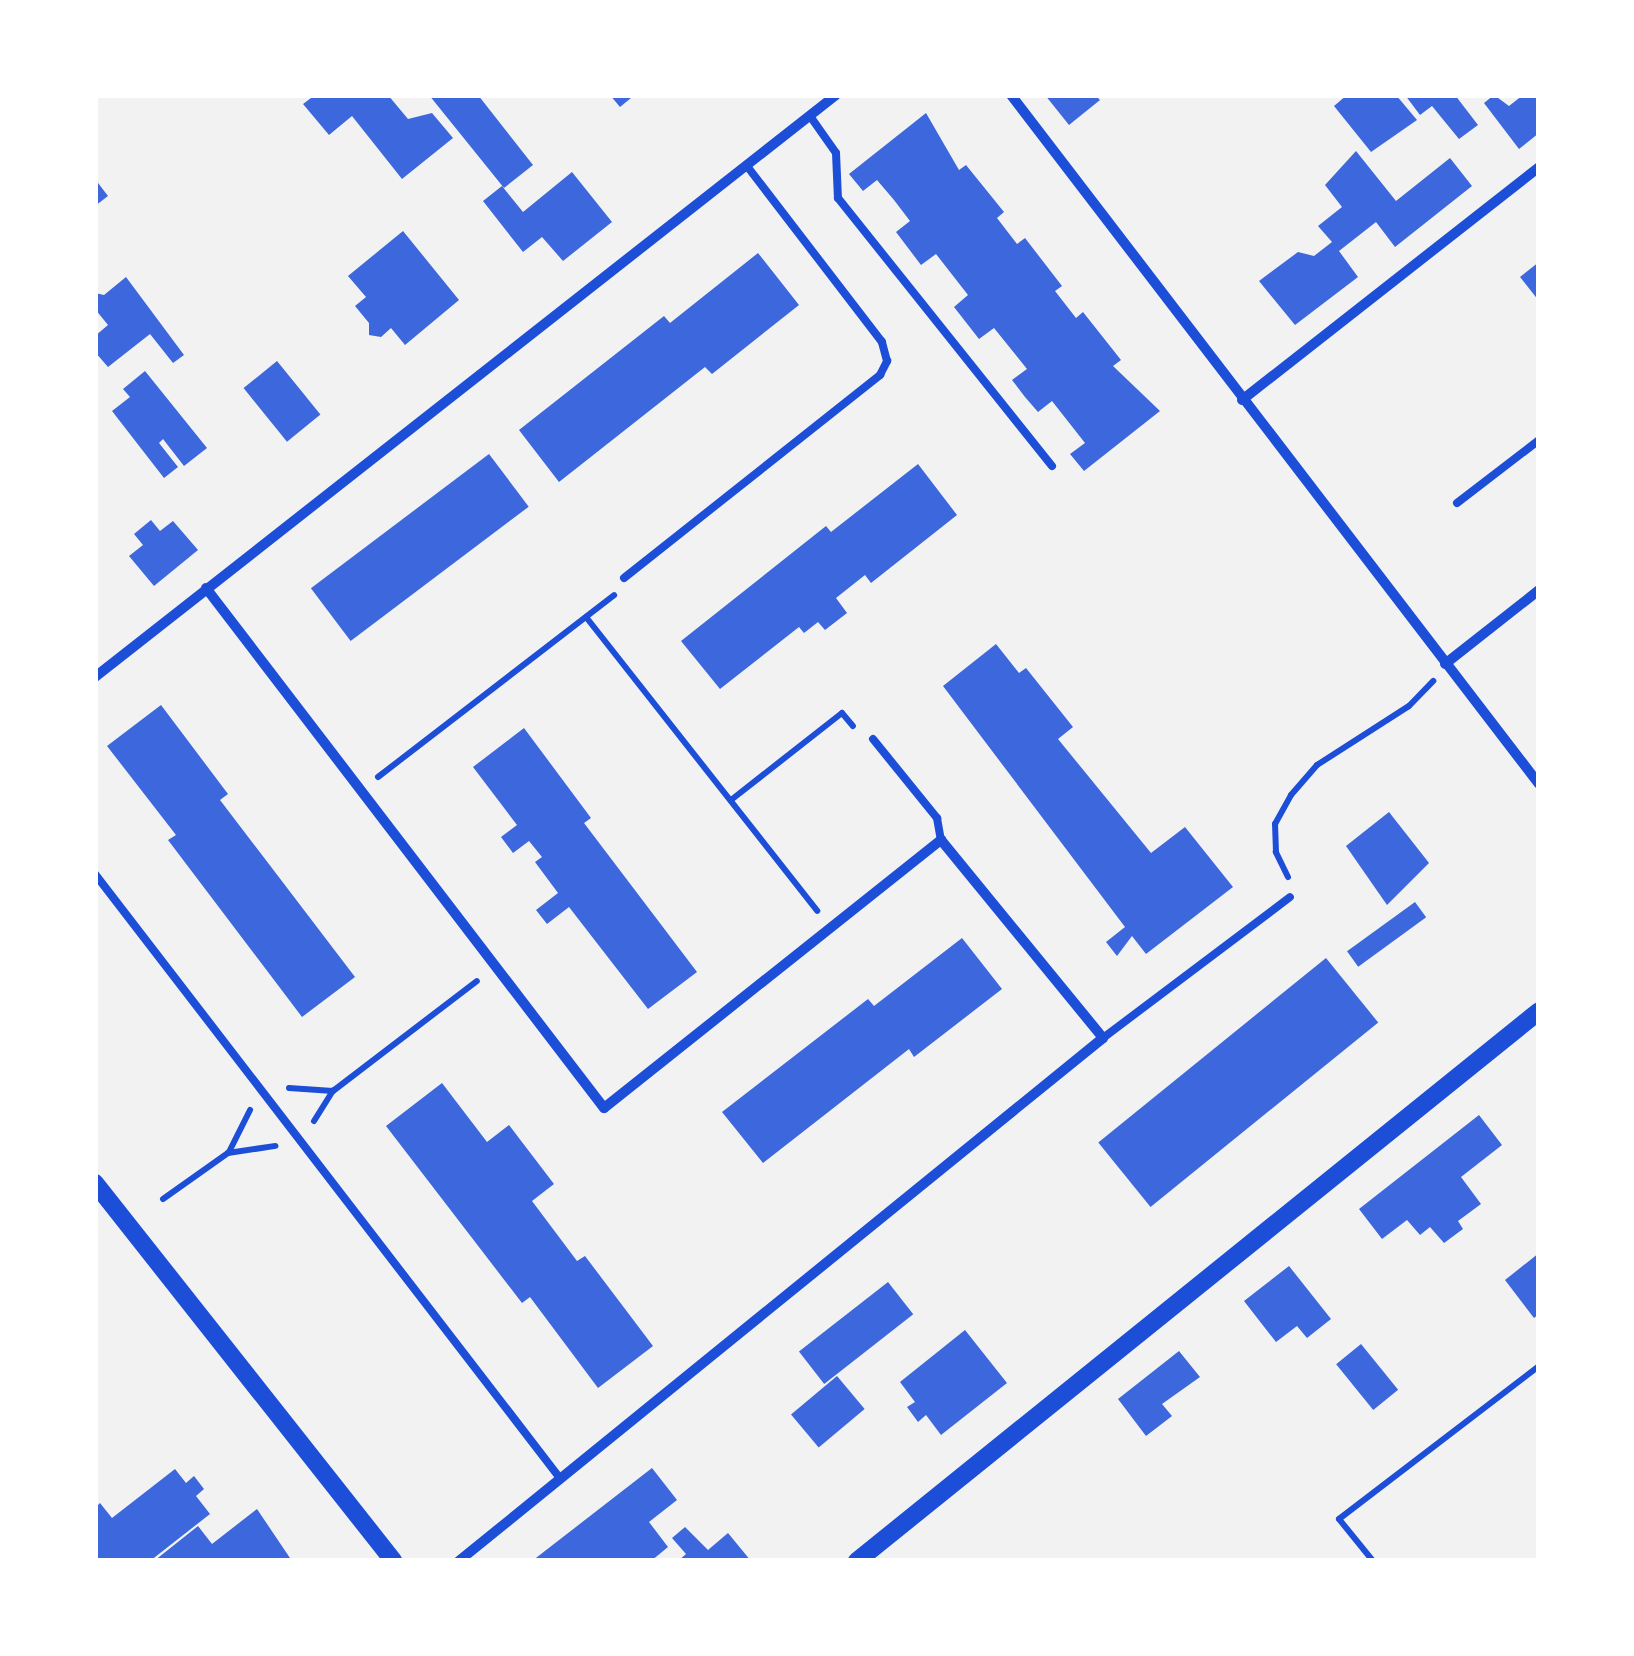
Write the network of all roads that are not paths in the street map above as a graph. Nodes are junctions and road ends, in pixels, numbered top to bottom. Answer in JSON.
{"nodes":[{"id":1,"x":836,"y":95,"type":"edge"},
{"id":2,"x":1011,"y":95,"type":"edge"},
{"id":3,"x":810,"y":116,"type":"junction"},
{"id":4,"x":747,"y":166,"type":"junction"},
{"id":5,"x":1539,"y":167,"type":"edge"},
{"id":6,"x":1242,"y":400,"type":"junction"},
{"id":7,"x":1538,"y":443,"type":"edge"},
{"id":8,"x":1052,"y":466,"type":"dead end"},
{"id":9,"x":1457,"y":502,"type":"dead end"},
{"id":10,"x":624,"y":578,"type":"road end"},
{"id":11,"x":206,"y":588,"type":"junction"},
{"id":12,"x":1539,"y":590,"type":"edge"},
{"id":13,"x":1445,"y":664,"type":"junction"},
{"id":14,"x":95,"y":678,"type":"edge"},
{"id":15,"x":874,"y":739,"type":"road end"},
{"id":16,"x":1539,"y":784,"type":"edge"},
{"id":17,"x":941,"y":840,"type":"junction"},
{"id":18,"x":95,"y":874,"type":"edge"},
{"id":19,"x":1290,"y":896,"type":"road end"},
{"id":20,"x":1539,"y":1011,"type":"edge"},
{"id":21,"x":1103,"y":1038,"type":"junction"},
{"id":22,"x":95,"y":1183,"type":"edge"},
{"id":23,"x":560,"y":1477,"type":"junction"},
{"id":24,"x":393,"y":1561,"type":"edge"},
{"id":25,"x":458,"y":1561,"type":"edge"},
{"id":26,"x":857,"y":1561,"type":"edge"}],
"edges":[{"from":1,"to":3,"type":"street"},
{"from":2,"to":6,"type":"street"},
{"from":3,"to":4,"type":"street"},
{"from":3,"to":8,"type":"lane"},
{"from":4,"to":10,"type":"lane"},
{"from":4,"to":11,"type":"street"},
{"from":5,"to":6,"type":"street"},
{"from":6,"to":13,"type":"street"},
{"from":7,"to":9,"type":"lane"},
{"from":11,"to":14,"type":"street"},
{"from":11,"to":17,"type":"street"},
{"from":12,"to":13,"type":"street"},
{"from":13,"to":16,"type":"street"},
{"from":15,"to":17,"type":"lane"},
{"from":17,"to":21,"type":"street"},
{"from":18,"to":23,"type":"lane"},
{"from":19,"to":21,"type":"lane"},
{"from":20,"to":26,"type":"street"},
{"from":21,"to":23,"type":"street"},
{"from":22,"to":24,"type":"street"},
{"from":23,"to":25,"type":"street"}]}
